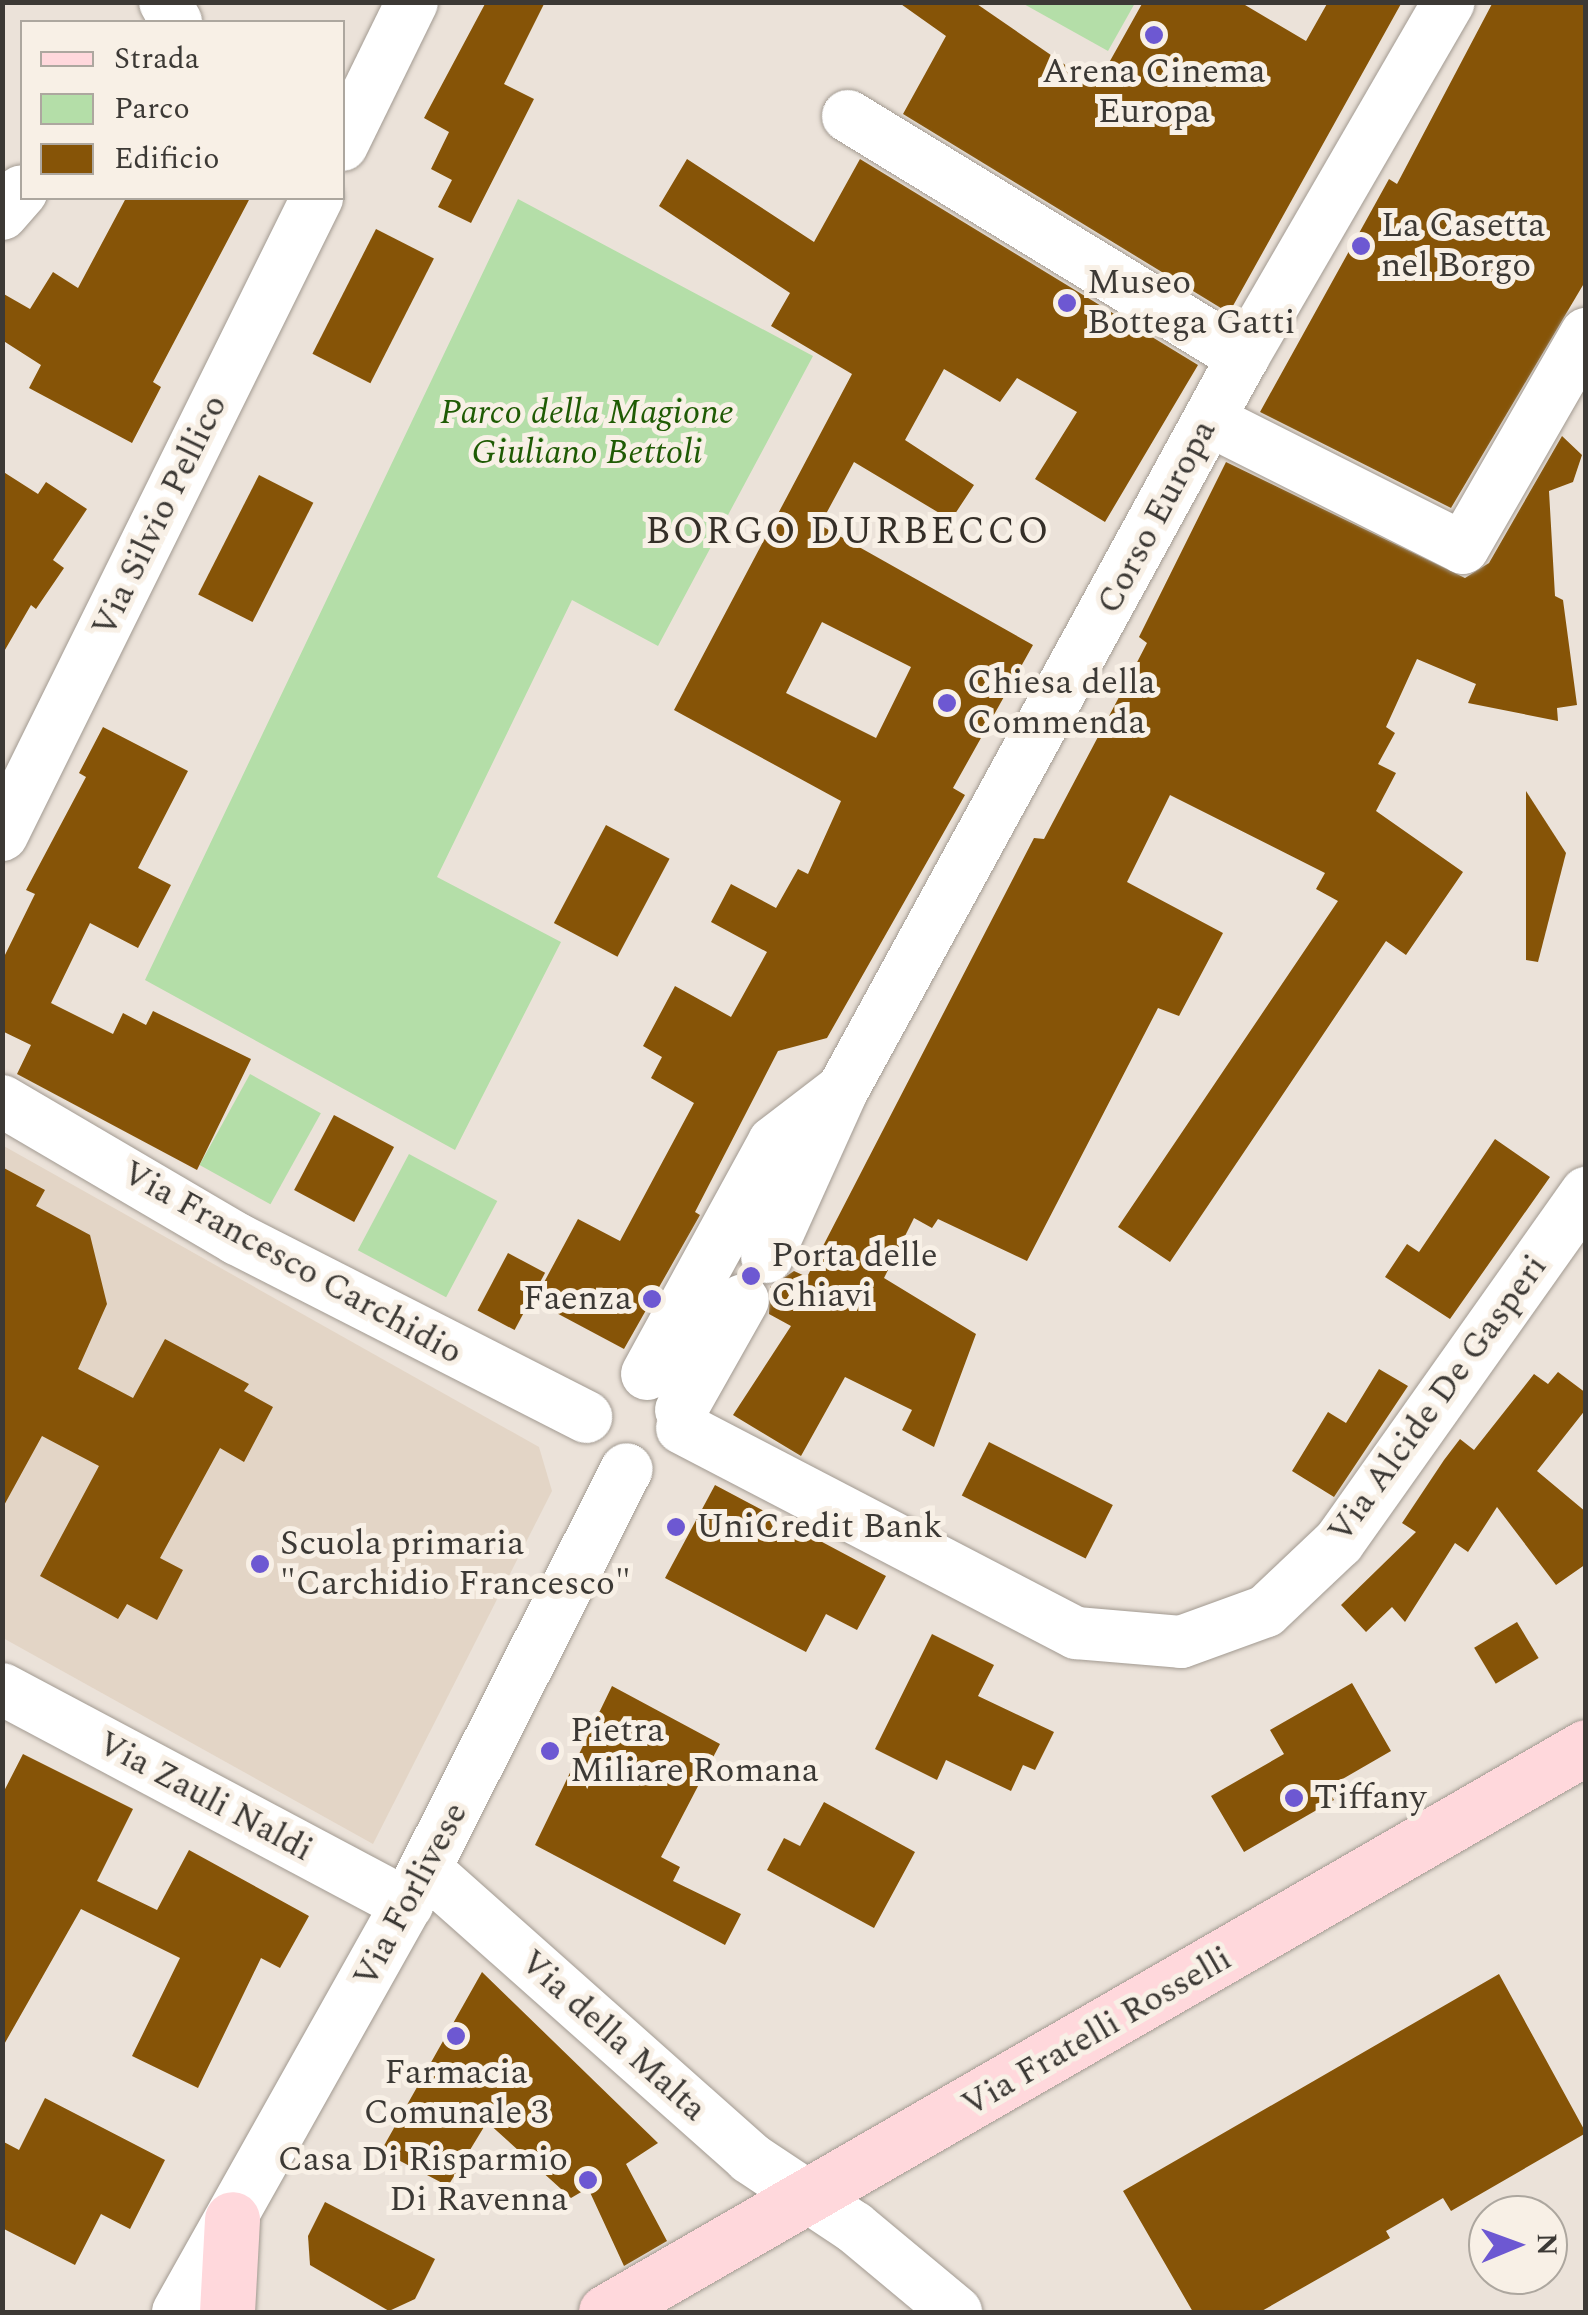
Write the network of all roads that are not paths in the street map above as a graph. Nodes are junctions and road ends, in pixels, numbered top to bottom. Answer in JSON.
{"nodes":[{"id":1,"x":412,"y":2,"type":"edge"},
{"id":2,"x":1449,"y":2,"type":"edge"},
{"id":3,"x":848,"y":116,"type":"dead end"},
{"id":4,"x":345,"y":139,"type":"edge"},
{"id":5,"x":20,"y":193,"type":"edge"},
{"id":6,"x":316,"y":200,"type":"edge"},
{"id":7,"x":2,"y":214,"type":"edge"},
{"id":8,"x":1586,"y":334,"type":"edge"},
{"id":9,"x":1244,"y":357,"type":"junction"},
{"id":10,"x":1210,"y":420,"type":"junction"},
{"id":11,"x":2,"y":835,"type":"edge"},
{"id":12,"x":843,"y":1089,"type":"junction"},
{"id":13,"x":2,"y":1101,"type":"edge"},
{"id":14,"x":1586,"y":1193,"type":"edge"},
{"id":15,"x":737,"y":1278,"type":"junction"},
{"id":16,"x":670,"y":1404,"type":"junction"},
{"id":17,"x":586,"y":1418,"type":"junction"},
{"id":18,"x":627,"y":1469,"type":"junction"},
{"id":19,"x":2,"y":1689,"type":"edge"},
{"id":20,"x":1586,"y":1747,"type":"edge"},
{"id":21,"x":416,"y":1887,"type":"junction"},
{"id":22,"x":806,"y":2198,"type":"junction"},
{"id":23,"x":232,"y":2219,"type":"junction"},
{"id":24,"x":230,"y":2306,"type":"edge"},
{"id":25,"x":178,"y":2312,"type":"edge"},
{"id":26,"x":606,"y":2312,"type":"edge"},
{"id":27,"x":956,"y":2312,"type":"edge"}],
"edges":[{"from":1,"to":4,"type":"street"},
{"from":2,"to":9,"type":"street","name":"Corso Europa"},
{"from":3,"to":9,"type":"street"},
{"from":5,"to":7,"type":"street"},
{"from":6,"to":11,"type":"street","name":"Via Silvio Pellico"},
{"from":8,"to":10,"type":"street"},
{"from":9,"to":10,"type":"street","name":"Corso Europa"},
{"from":10,"to":12,"type":"street","name":"Corso Europa"},
{"from":12,"to":15,"type":"street","name":"Corso Europa"},
{"from":12,"to":15,"type":"street","name":"Corso Europa"},
{"from":13,"to":17,"type":"street","name":"Via Francesco Carchidio"},
{"from":14,"to":16,"type":"street","name":"Via Alcide De Gasperi"},
{"from":15,"to":16,"type":"street"},
{"from":16,"to":17,"type":"street"},
{"from":16,"to":18,"type":"street"},
{"from":17,"to":18,"type":"street"},
{"from":18,"to":21,"type":"street","name":"Via Forlivese"},
{"from":19,"to":21,"type":"street","name":"Via Zauli Naldi"},
{"from":20,"to":22,"type":"main road","name":"Via Fratelli Rosselli"},
{"from":21,"to":22,"type":"street","name":"Via della Malta"},
{"from":21,"to":23,"type":"street","name":"Via Forlivese"},
{"from":22,"to":26,"type":"main road","name":"Via Fratelli Rosselli"},
{"from":22,"to":27,"type":"street","name":"Via della Malta"},
{"from":23,"to":24,"type":"main road"},
{"from":23,"to":25,"type":"street","name":"Via Forlivese"}]}
